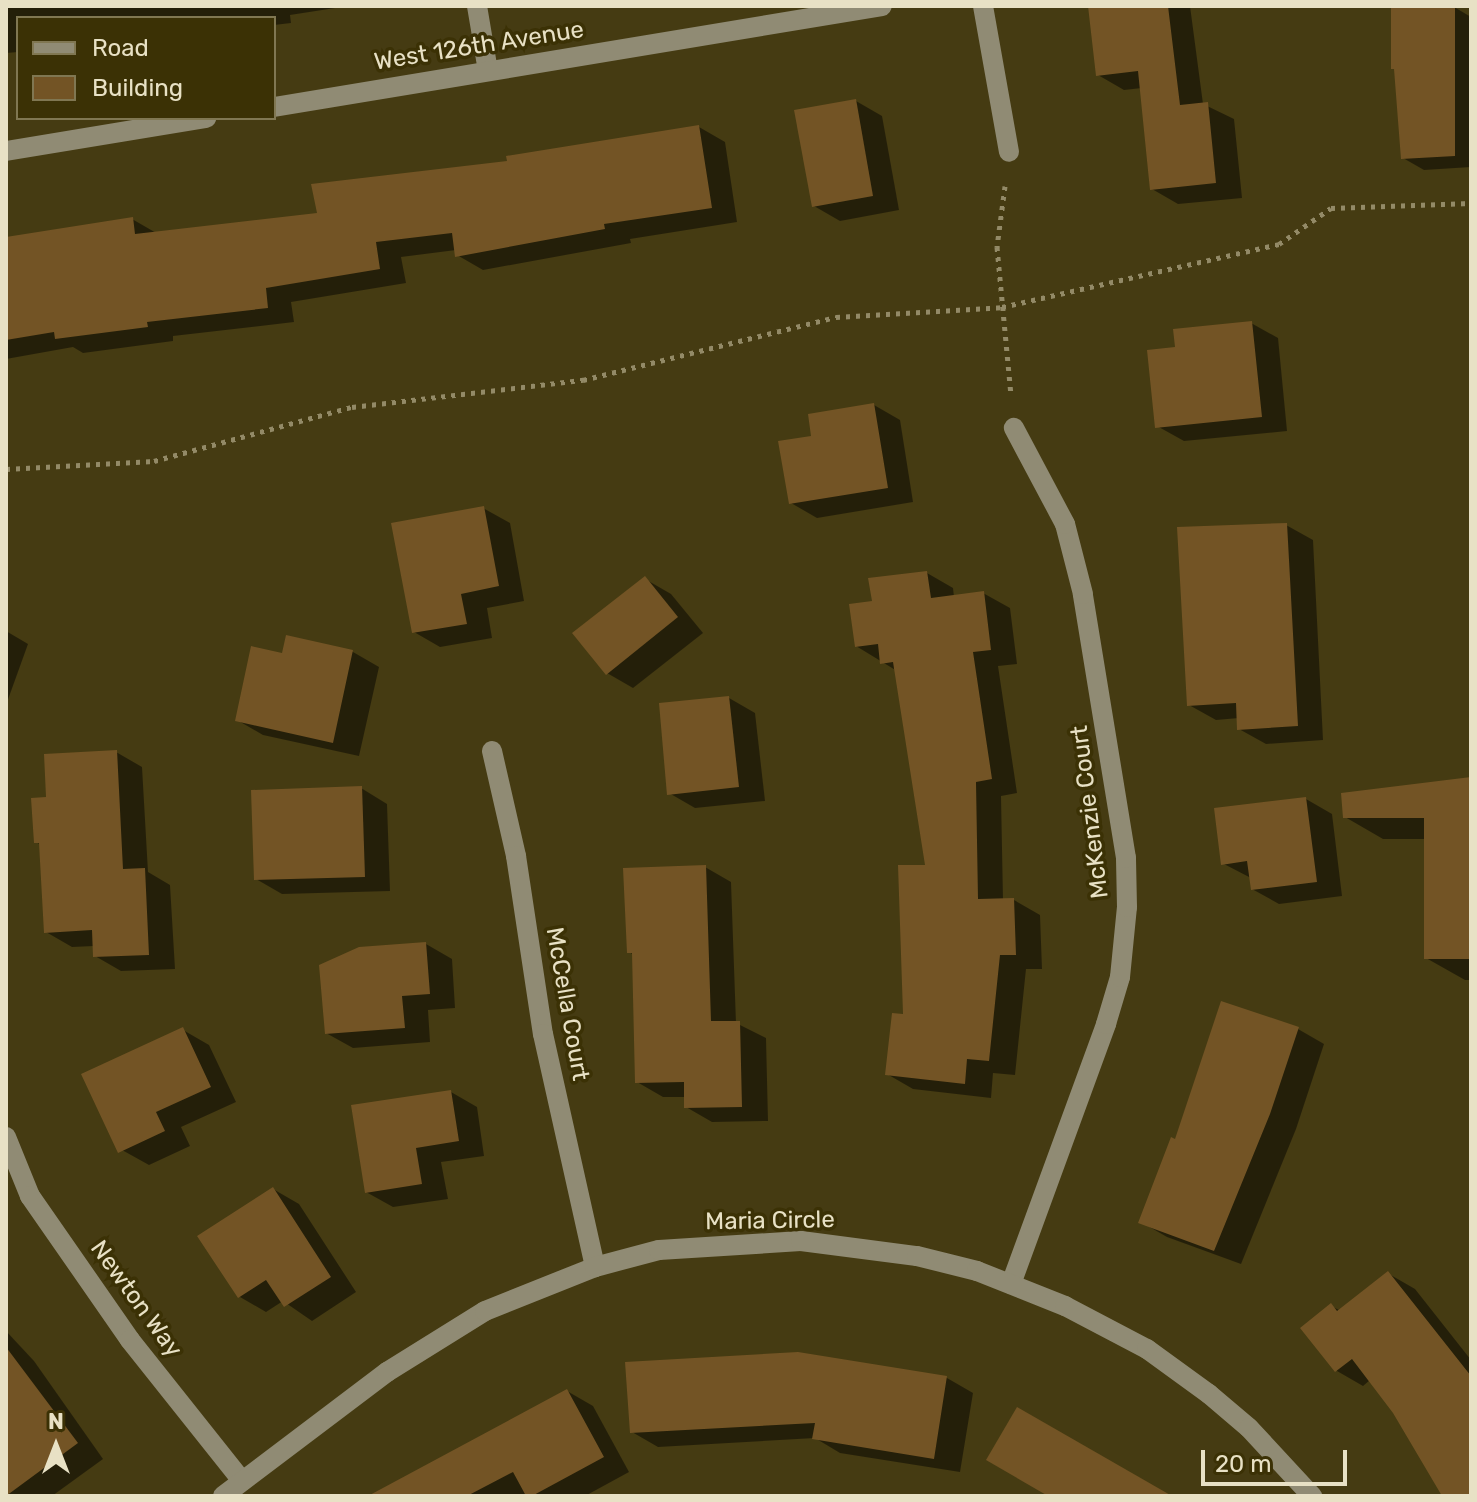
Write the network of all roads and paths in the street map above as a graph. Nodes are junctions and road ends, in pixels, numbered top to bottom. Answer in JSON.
{"nodes":[{"id":1,"x":477,"y":6,"type":"edge"},
{"id":2,"x":882,"y":6,"type":"edge"},
{"id":3,"x":983,"y":6,"type":"edge"},
{"id":4,"x":488,"y":71,"type":"junction"},
{"id":5,"x":276,"y":107,"type":"edge"},
{"id":6,"x":194,"y":120,"type":"edge"},
{"id":7,"x":6,"y":151,"type":"edge"},
{"id":8,"x":1009,"y":152,"type":"joint"},
{"id":9,"x":1471,"y":203,"type":"edge"},
{"id":10,"x":1002,"y":307,"type":"junction"},
{"id":11,"x":1014,"y":428,"type":"joint"},
{"id":12,"x":6,"y":469,"type":"edge"},
{"id":13,"x":492,"y":751,"type":"dead end"},
{"id":14,"x":6,"y":1137,"type":"edge"},
{"id":15,"x":595,"y":1267,"type":"junction"},
{"id":16,"x":1011,"y":1284,"type":"junction"},
{"id":17,"x":242,"y":1481,"type":"junction"},
{"id":18,"x":223,"y":1496,"type":"edge"},
{"id":19,"x":1312,"y":1496,"type":"edge"}],
"edges":[{"from":1,"to":4,"type":"street"},
{"from":2,"to":4,"type":"street","name":"West 126th Avenue"},
{"from":3,"to":8,"type":"street"},
{"from":4,"to":5,"type":"street","name":"West 126th Avenue"},
{"from":6,"to":7,"type":"street"},
{"from":8,"to":10,"type":"path"},
{"from":9,"to":10,"type":"path"},
{"from":10,"to":11,"type":"path"},
{"from":10,"to":12,"type":"path"},
{"from":11,"to":16,"type":"street","name":"McKenzie Court"},
{"from":13,"to":15,"type":"street","name":"McCella Court"},
{"from":14,"to":17,"type":"street","name":"Newton Way"},
{"from":15,"to":16,"type":"street","name":"Maria Circle"},
{"from":15,"to":17,"type":"street","name":"Maria Circle"},
{"from":16,"to":19,"type":"street","name":"Maria Circle"},
{"from":17,"to":18,"type":"street","name":"Maria Circle"}]}
